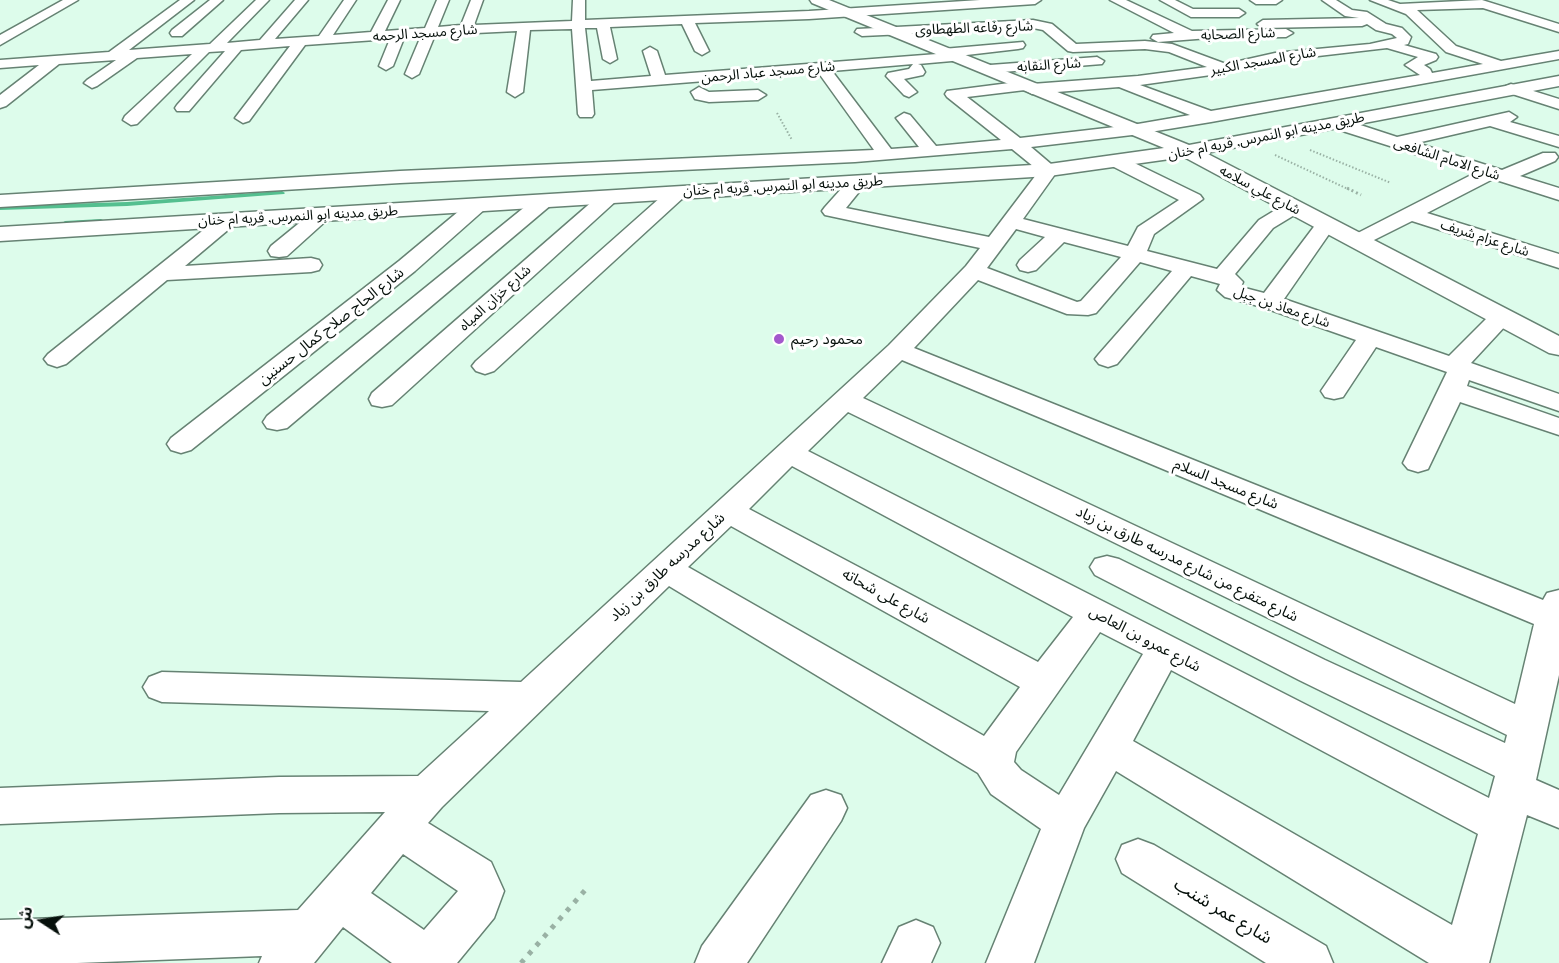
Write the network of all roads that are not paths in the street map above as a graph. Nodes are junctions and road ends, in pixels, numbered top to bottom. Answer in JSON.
{"nodes":[{"id":1,"x":72,"y":0,"type":"edge"},
{"id":2,"x":188,"y":0,"type":"edge"},
{"id":3,"x":217,"y":0,"type":"edge"},
{"id":4,"x":263,"y":0,"type":"edge"},
{"id":5,"x":302,"y":0,"type":"edge"},
{"id":6,"x":350,"y":0,"type":"edge"},
{"id":7,"x":394,"y":0,"type":"edge"},
{"id":8,"x":443,"y":0,"type":"edge"},
{"id":9,"x":477,"y":0,"type":"edge"},
{"id":10,"x":579,"y":0,"type":"edge"},
{"id":11,"x":818,"y":0,"type":"edge"},
{"id":12,"x":879,"y":0,"type":"edge"},
{"id":13,"x":899,"y":0,"type":"edge"},
{"id":14,"x":1035,"y":0,"type":"edge"},
{"id":15,"x":1116,"y":0,"type":"edge"},
{"id":16,"x":1166,"y":0,"type":"edge"},
{"id":17,"x":1224,"y":0,"type":"edge"},
{"id":18,"x":1256,"y":0,"type":"edge"},
{"id":19,"x":1276,"y":0,"type":"edge"},
{"id":20,"x":1319,"y":0,"type":"edge"},
{"id":21,"x":1328,"y":0,"type":"edge"},
{"id":22,"x":1377,"y":0,"type":"edge"},
{"id":23,"x":1435,"y":0,"type":"edge"},
{"id":24,"x":1475,"y":1,"type":"edge"},
{"id":25,"x":1405,"y":3,"type":"edge"},
{"id":26,"x":1202,"y":4,"type":"dead end"},
{"id":27,"x":1449,"y":6,"type":"junction"},
{"id":28,"x":915,"y":8,"type":"junction"},
{"id":29,"x":1159,"y":12,"type":"dead end"},
{"id":30,"x":1139,"y":13,"type":"junction"},
{"id":31,"x":1239,"y":13,"type":"dead end"},
{"id":32,"x":971,"y":15,"type":"dead end"},
{"id":33,"x":862,"y":18,"type":"junction"},
{"id":34,"x":687,"y":20,"type":"junction"},
{"id":35,"x":1559,"y":20,"type":"edge"},
{"id":36,"x":1374,"y":22,"type":"junction"},
{"id":37,"x":603,"y":23,"type":"junction"},
{"id":38,"x":1539,"y":23,"type":"junction"},
{"id":39,"x":579,"y":24,"type":"junction"},
{"id":40,"x":1166,"y":25,"type":"junction"},
{"id":41,"x":524,"y":26,"type":"junction"},
{"id":42,"x":773,"y":26,"type":"dead end"},
{"id":43,"x":1144,"y":27,"type":"dead end"},
{"id":44,"x":1559,"y":28,"type":"edge"},
{"id":45,"x":466,"y":29,"type":"junction"},
{"id":46,"x":892,"y":31,"type":"junction"},
{"id":47,"x":429,"y":32,"type":"junction"},
{"id":48,"x":844,"y":33,"type":"dead end"},
{"id":49,"x":399,"y":34,"type":"junction"},
{"id":50,"x":1217,"y":34,"type":"junction"},
{"id":51,"x":1289,"y":34,"type":"junction"},
{"id":52,"x":1097,"y":35,"type":"dead end"},
{"id":53,"x":376,"y":36,"type":"junction"},
{"id":54,"x":1189,"y":36,"type":"junction"},
{"id":55,"x":1404,"y":38,"type":"junction"},
{"id":56,"x":1361,"y":39,"type":"dead end"},
{"id":57,"x":323,"y":40,"type":"junction"},
{"id":58,"x":0,"y":41,"type":"edge"},
{"id":59,"x":300,"y":42,"type":"junction"},
{"id":60,"x":263,"y":45,"type":"junction"},
{"id":61,"x":1018,"y":45,"type":"dead end"},
{"id":62,"x":1382,"y":45,"type":"junction"},
{"id":63,"x":237,"y":46,"type":"junction"},
{"id":64,"x":210,"y":48,"type":"junction"},
{"id":65,"x":1451,"y":49,"type":"junction"},
{"id":66,"x":1344,"y":50,"type":"junction"},
{"id":67,"x":650,"y":51,"type":"dead end"},
{"id":68,"x":702,"y":51,"type":"dead end"},
{"id":69,"x":153,"y":52,"type":"junction"},
{"id":70,"x":1310,"y":52,"type":"junction"},
{"id":71,"x":944,"y":53,"type":"junction"},
{"id":72,"x":133,"y":54,"type":"junction"},
{"id":73,"x":858,"y":55,"type":"dead end"},
{"id":74,"x":1559,"y":55,"type":"edge"},
{"id":75,"x":112,"y":56,"type":"junction"},
{"id":76,"x":1275,"y":57,"type":"junction"},
{"id":77,"x":56,"y":59,"type":"junction"},
{"id":78,"x":610,"y":60,"type":"dead end"},
{"id":79,"x":1115,"y":60,"type":"dead end"},
{"id":80,"x":910,"y":61,"type":"junction"},
{"id":81,"x":0,"y":64,"type":"edge"},
{"id":82,"x":1249,"y":64,"type":"junction"},
{"id":83,"x":1501,"y":65,"type":"junction"},
{"id":84,"x":386,"y":66,"type":"dead end"},
{"id":85,"x":822,"y":67,"type":"junction"},
{"id":86,"x":1225,"y":69,"type":"junction"},
{"id":87,"x":984,"y":70,"type":"junction"},
{"id":88,"x":1267,"y":72,"type":"dead end"},
{"id":89,"x":412,"y":74,"type":"dead end"},
{"id":90,"x":1437,"y":76,"type":"junction"},
{"id":91,"x":693,"y":78,"type":"junction"},
{"id":92,"x":660,"y":81,"type":"junction"},
{"id":93,"x":1559,"y":81,"type":"edge"},
{"id":94,"x":963,"y":82,"type":"dead end"},
{"id":95,"x":92,"y":83,"type":"dead end"},
{"id":96,"x":1119,"y":83,"type":"junction"},
{"id":97,"x":585,"y":86,"type":"junction"},
{"id":98,"x":1022,"y":89,"type":"junction"},
{"id":99,"x":1511,"y":89,"type":"junction"},
{"id":100,"x":515,"y":92,"type":"dead end"},
{"id":101,"x":909,"y":92,"type":"dead end"},
{"id":102,"x":758,"y":94,"type":"dead end"},
{"id":103,"x":0,"y":103,"type":"edge"},
{"id":104,"x":1559,"y":104,"type":"edge"},
{"id":105,"x":993,"y":106,"type":"dead end"},
{"id":106,"x":183,"y":108,"type":"dead end"},
{"id":107,"x":971,"y":108,"type":"junction"},
{"id":108,"x":586,"y":114,"type":"dead end"},
{"id":109,"x":1211,"y":117,"type":"junction"},
{"id":110,"x":1509,"y":117,"type":"dead end"},
{"id":111,"x":243,"y":118,"type":"dead end"},
{"id":112,"x":904,"y":118,"type":"dead end"},
{"id":113,"x":131,"y":120,"type":"dead end"},
{"id":114,"x":1491,"y":121,"type":"junction"},
{"id":115,"x":1336,"y":123,"type":"junction"},
{"id":116,"x":1463,"y":127,"type":"junction"},
{"id":117,"x":1132,"y":130,"type":"junction"},
{"id":118,"x":1396,"y":142,"type":"junction"},
{"id":119,"x":1510,"y":142,"type":"dead end"},
{"id":120,"x":1016,"y":144,"type":"junction"},
{"id":121,"x":1554,"y":149,"type":"edge"},
{"id":122,"x":1187,"y":151,"type":"junction"},
{"id":123,"x":932,"y":152,"type":"junction"},
{"id":124,"x":886,"y":155,"type":"junction"},
{"id":125,"x":1118,"y":162,"type":"junction"},
{"id":126,"x":1049,"y":170,"type":"junction"},
{"id":127,"x":1496,"y":175,"type":"junction"},
{"id":128,"x":858,"y":182,"type":"junction"},
{"id":129,"x":677,"y":193,"type":"junction"},
{"id":130,"x":1559,"y":194,"type":"edge"},
{"id":131,"x":609,"y":197,"type":"junction"},
{"id":132,"x":0,"y":201,"type":"edge"},
{"id":133,"x":544,"y":201,"type":"junction"},
{"id":134,"x":478,"y":205,"type":"junction"},
{"id":135,"x":1294,"y":207,"type":"junction"},
{"id":136,"x":1410,"y":214,"type":"junction"},
{"id":137,"x":321,"y":215,"type":"junction"},
{"id":138,"x":228,"y":220,"type":"junction"},
{"id":139,"x":1326,"y":224,"type":"junction"},
{"id":140,"x":1003,"y":233,"type":"junction"},
{"id":141,"x":0,"y":234,"type":"edge"},
{"id":142,"x":1059,"y":235,"type":"junction"},
{"id":143,"x":1358,"y":241,"type":"junction"},
{"id":144,"x":279,"y":251,"type":"dead end"},
{"id":145,"x":1135,"y":255,"type":"junction"},
{"id":146,"x":1559,"y":261,"type":"edge"},
{"id":147,"x":311,"y":265,"type":"dead end"},
{"id":148,"x":1028,"y":265,"type":"dead end"},
{"id":149,"x":1186,"y":268,"type":"junction"},
{"id":150,"x":1228,"y":269,"type":"dead end"},
{"id":151,"x":974,"y":271,"type":"junction"},
{"id":152,"x":163,"y":274,"type":"junction"},
{"id":153,"x":1269,"y":302,"type":"junction"},
{"id":154,"x":1501,"y":317,"type":"junction"},
{"id":155,"x":1370,"y":337,"type":"junction"},
{"id":156,"x":1559,"y":347,"type":"edge"},
{"id":157,"x":898,"y":350,"type":"junction"},
{"id":158,"x":57,"y":359,"type":"dead end"},
{"id":159,"x":1108,"y":359,"type":"dead end"},
{"id":160,"x":485,"y":366,"type":"dead end"},
{"id":161,"x":1456,"y":375,"type":"junction"},
{"id":162,"x":1334,"y":391,"type":"dead end"},
{"id":163,"x":382,"y":399,"type":"dead end"},
{"id":164,"x":845,"y":400,"type":"junction"},
{"id":165,"x":1559,"y":403,"type":"edge"},
{"id":166,"x":277,"y":422,"type":"dead end"},
{"id":167,"x":1559,"y":427,"type":"edge"},
{"id":168,"x":181,"y":444,"type":"dead end"},
{"id":169,"x":789,"y":453,"type":"junction"},
{"id":170,"x":1418,"y":463,"type":"dead end"},
{"id":171,"x":727,"y":510,"type":"junction"},
{"id":172,"x":1107,"y":567,"type":"dead end"},
{"id":173,"x":664,"y":569,"type":"junction"},
{"id":174,"x":1095,"y":613,"type":"junction"},
{"id":175,"x":1557,"y":613,"type":"edge"},
{"id":176,"x":1164,"y":649,"type":"junction"},
{"id":177,"x":1045,"y":683,"type":"junction"},
{"id":178,"x":162,"y":687,"type":"dead end"},
{"id":179,"x":529,"y":697,"type":"junction"},
{"id":180,"x":1529,"y":728,"type":"junction"},
{"id":181,"x":1109,"y":747,"type":"junction"},
{"id":182,"x":994,"y":762,"type":"junction"},
{"id":183,"x":1510,"y":794,"type":"junction"},
{"id":184,"x":0,"y":806,"type":"edge"},
{"id":185,"x":826,"y":808,"type":"dead end"},
{"id":186,"x":413,"y":810,"type":"junction"},
{"id":187,"x":1559,"y":810,"type":"edge"},
{"id":188,"x":1065,"y":822,"type":"junction"},
{"id":189,"x":1138,"y":859,"type":"dead end"},
{"id":190,"x":339,"y":897,"type":"junction"},
{"id":191,"x":0,"y":943,"type":"edge"},
{"id":192,"x":296,"y":948,"type":"edge"},
{"id":193,"x":1466,"y":961,"type":"edge"},
{"id":194,"x":429,"y":962,"type":"edge"},
{"id":195,"x":719,"y":963,"type":"edge"},
{"id":196,"x":1010,"y":963,"type":"edge"},
{"id":197,"x":1309,"y":963,"type":"edge"}],
"edges":[{"from":1,"to":58,"type":"street"},
{"from":2,"to":75,"type":"street"},
{"from":3,"to":69,"type":"street"},
{"from":4,"to":64,"type":"street"},
{"from":5,"to":60,"type":"street"},
{"from":6,"to":57,"type":"street"},
{"from":7,"to":53,"type":"street"},
{"from":8,"to":47,"type":"street"},
{"from":9,"to":45,"type":"street"},
{"from":10,"to":39,"type":"street"},
{"from":11,"to":33,"type":"street","name":"شارع علي سلامه"},
{"from":12,"to":13,"type":"street"},
{"from":13,"to":28,"type":"street"},
{"from":14,"to":28,"type":"street"},
{"from":15,"to":30,"type":"street","name":"شارع الصحابه"},
{"from":16,"to":31,"type":"street"},
{"from":17,"to":26,"type":"street"},
{"from":18,"to":19,"type":"street"},
{"from":20,"to":21,"type":"street"},
{"from":21,"to":36,"type":"street"},
{"from":22,"to":25,"type":"street"},
{"from":23,"to":27,"type":"street"},
{"from":24,"to":27,"type":"street"},
{"from":24,"to":38,"type":"street"},
{"from":25,"to":27,"type":"street"},
{"from":25,"to":65,"type":"street"},
{"from":28,"to":33,"type":"street"},
{"from":29,"to":30,"type":"street"},
{"from":30,"to":40,"type":"street","name":"شارع الصحابه"},
{"from":32,"to":33,"type":"street"},
{"from":33,"to":34,"type":"street","name":"شارع مسجد الرحمه"},
{"from":33,"to":42,"type":"street"},
{"from":33,"to":46,"type":"street","name":"شارع علي سلامه"},
{"from":34,"to":37,"type":"street","name":"شارع مسجد الرحمه"},
{"from":34,"to":68,"type":"street"},
{"from":35,"to":38,"type":"street"},
{"from":36,"to":51,"type":"street","name":"شارع الصحابه"},
{"from":36,"to":55,"type":"street"},
{"from":37,"to":39,"type":"street","name":"شارع مسجد الرحمه"},
{"from":37,"to":78,"type":"street"},
{"from":38,"to":44,"type":"street"},
{"from":39,"to":41,"type":"street","name":"شارع مسجد الرحمه"},
{"from":39,"to":97,"type":"street"},
{"from":40,"to":43,"type":"street"},
{"from":40,"to":54,"type":"street","name":"شارع الصحابه"},
{"from":41,"to":45,"type":"street","name":"شارع مسجد الرحمه"},
{"from":41,"to":100,"type":"street"},
{"from":45,"to":47,"type":"street","name":"شارع مسجد الرحمه"},
{"from":46,"to":48,"type":"street","name":"شارع رفاعه الطهطاوى"},
{"from":46,"to":71,"type":"street","name":"شارع علي سلامه"},
{"from":46,"to":86,"type":"street","name":"شارع رفاعه الطهطاوى"},
{"from":47,"to":49,"type":"street","name":"شارع مسجد الرحمه"},
{"from":47,"to":89,"type":"street"},
{"from":49,"to":53,"type":"street","name":"شارع مسجد الرحمه"},
{"from":49,"to":84,"type":"street"},
{"from":50,"to":51,"type":"street","name":"شارع الصحابه"},
{"from":50,"to":54,"type":"street","name":"شارع الصحابه"},
{"from":50,"to":76,"type":"street"},
{"from":51,"to":66,"type":"street"},
{"from":51,"to":70,"type":"street"},
{"from":52,"to":54,"type":"street","name":"شارع الصحابه"},
{"from":53,"to":57,"type":"street","name":"شارع مسجد الرحمه"},
{"from":55,"to":62,"type":"street","name":"شارع المسجد الكبير"},
{"from":55,"to":65,"type":"street"},
{"from":56,"to":62,"type":"street"},
{"from":57,"to":59,"type":"street","name":"شارع مسجد الرحمه"},
{"from":59,"to":60,"type":"street","name":"شارع مسجد الرحمه"},
{"from":59,"to":111,"type":"street"},
{"from":60,"to":63,"type":"street","name":"شارع مسجد الرحمه"},
{"from":61,"to":71,"type":"street"},
{"from":62,"to":66,"type":"street","name":"شارع المسجد الكبير"},
{"from":62,"to":90,"type":"street"},
{"from":63,"to":64,"type":"street","name":"شارع مسجد الرحمه"},
{"from":63,"to":106,"type":"street"},
{"from":64,"to":69,"type":"street","name":"شارع مسجد الرحمه"},
{"from":64,"to":113,"type":"street"},
{"from":65,"to":83,"type":"street"},
{"from":66,"to":70,"type":"street","name":"شارع المسجد الكبير"},
{"from":67,"to":92,"type":"street"},
{"from":69,"to":72,"type":"street","name":"شارع مسجد الرحمه"},
{"from":70,"to":76,"type":"street","name":"شارع المسجد الكبير"},
{"from":71,"to":73,"type":"street"},
{"from":71,"to":80,"type":"street","name":"شارع مسجد عباد الرحمن"},
{"from":71,"to":87,"type":"street","name":"شارع علي سلامه"},
{"from":72,"to":75,"type":"street","name":"شارع مسجد الرحمه"},
{"from":72,"to":95,"type":"street"},
{"from":74,"to":83,"type":"street","name":"طريق مدينه ابو النمرس, قريه ام خنان"},
{"from":75,"to":77,"type":"street","name":"شارع مسجد الرحمه"},
{"from":76,"to":82,"type":"street","name":"شارع المسجد الكبير"},
{"from":77,"to":81,"type":"street","name":"شارع مسجد الرحمه"},
{"from":77,"to":103,"type":"street"},
{"from":79,"to":87,"type":"street","name":"شارع النقابه"},
{"from":80,"to":85,"type":"street","name":"شارع مسجد عباد الرحمن"},
{"from":80,"to":101,"type":"street"},
{"from":82,"to":86,"type":"street","name":"شارع المسجد الكبير"},
{"from":82,"to":88,"type":"street"},
{"from":83,"to":90,"type":"street","name":"طريق مدينه ابو النمرس, قريه ام خنان"},
{"from":85,"to":91,"type":"street","name":"شارع مسجد عباد الرحمن"},
{"from":85,"to":124,"type":"street"},
{"from":86,"to":96,"type":"street","name":"شارع المسجد الكبير"},
{"from":87,"to":98,"type":"street","name":"شارع علي سلامه"},
{"from":90,"to":109,"type":"street","name":"طريق مدينه ابو النمرس, قريه ام خنان"},
{"from":91,"to":92,"type":"street","name":"شارع مسجد عباد الرحمن"},
{"from":91,"to":102,"type":"street"},
{"from":92,"to":97,"type":"street","name":"شارع مسجد عباد الرحمن"},
{"from":93,"to":99,"type":"street","name":"طريق مدينه ابو النمرس, قريه ام خنان"},
{"from":94,"to":98,"type":"street"},
{"from":96,"to":98,"type":"street","name":"شارع المسجد الكبير"},
{"from":96,"to":109,"type":"street"},
{"from":97,"to":108,"type":"street"},
{"from":98,"to":107,"type":"street"},
{"from":98,"to":117,"type":"street","name":"شارع علي سلامه"},
{"from":99,"to":104,"type":"street"},
{"from":99,"to":115,"type":"street","name":"طريق مدينه ابو النمرس, قريه ام خنان"},
{"from":105,"to":107,"type":"street"},
{"from":107,"to":120,"type":"street"},
{"from":109,"to":117,"type":"street","name":"طريق مدينه ابو النمرس, قريه ام خنان"},
{"from":110,"to":114,"type":"street"},
{"from":112,"to":123,"type":"street"},
{"from":114,"to":116,"type":"street"},
{"from":114,"to":121,"type":"street"},
{"from":115,"to":118,"type":"street","name":"شارع الامام الشافعى"},
{"from":115,"to":122,"type":"street","name":"طريق مدينه ابو النمرس, قريه ام خنان"},
{"from":116,"to":118,"type":"street"},
{"from":116,"to":119,"type":"street"},
{"from":117,"to":120,"type":"street","name":"طريق مدينه ابو النمرس, قريه ام خنان"},
{"from":117,"to":122,"type":"street","name":"شارع علي سلامه"},
{"from":118,"to":127,"type":"street","name":"شارع الامام الشافعى"},
{"from":120,"to":123,"type":"street","name":"طريق مدينه ابو النمرس, قريه ام خنان"},
{"from":120,"to":126,"type":"street"},
{"from":121,"to":127,"type":"street"},
{"from":122,"to":125,"type":"street","name":"طريق مدينه ابو النمرس, قريه ام خنان"},
{"from":122,"to":135,"type":"street","name":"شارع علي سلامه"},
{"from":123,"to":124,"type":"street","name":"طريق مدينه ابو النمرس, قريه ام خنان"},
{"from":124,"to":132,"type":"street","name":"طريق مدينه ابو النمرس, قريه ام خنان"},
{"from":125,"to":126,"type":"street","name":"طريق مدينه ابو النمرس, قريه ام خنان"},
{"from":125,"to":145,"type":"street"},
{"from":126,"to":128,"type":"street","name":"طريق مدينه ابو النمرس, قريه ام خنان"},
{"from":126,"to":140,"type":"street","name":"شارع مدرسه طارق بن زياد"},
{"from":127,"to":130,"type":"street","name":"شارع الامام الشافعى"},
{"from":127,"to":136,"type":"street"},
{"from":128,"to":129,"type":"street","name":"طريق مدينه ابو النمرس, قريه ام خنان"},
{"from":128,"to":140,"type":"street","name":"شارع معاذ بن جبل"},
{"from":129,"to":131,"type":"street","name":"طريق مدينه ابو النمرس, قريه ام خنان"},
{"from":129,"to":160,"type":"street"},
{"from":131,"to":133,"type":"street","name":"طريق مدينه ابو النمرس, قريه ام خنان"},
{"from":131,"to":163,"type":"street","name":"شارع خزان المياه"},
{"from":133,"to":134,"type":"street","name":"طريق مدينه ابو النمرس, قريه ام خنان"},
{"from":133,"to":166,"type":"street"},
{"from":134,"to":137,"type":"street","name":"طريق مدينه ابو النمرس, قريه ام خنان"},
{"from":134,"to":168,"type":"street","name":"شارع الحاج صلاح كمال حسنين"},
{"from":135,"to":139,"type":"street","name":"شارع علي سلامه"},
{"from":135,"to":150,"type":"street"},
{"from":136,"to":143,"type":"street"},
{"from":136,"to":146,"type":"street","name":"شارع عزام شريف"},
{"from":137,"to":138,"type":"street","name":"طريق مدينه ابو النمرس, قريه ام خنان"},
{"from":137,"to":144,"type":"street"},
{"from":138,"to":141,"type":"street","name":"طريق مدينه ابو النمرس, قريه ام خنان"},
{"from":138,"to":152,"type":"street"},
{"from":139,"to":143,"type":"street","name":"شارع علي سلامه"},
{"from":139,"to":153,"type":"street"},
{"from":140,"to":142,"type":"street","name":"شارع معاذ بن جبل"},
{"from":140,"to":151,"type":"street","name":"شارع مدرسه طارق بن زياد"},
{"from":142,"to":145,"type":"street","name":"شارع معاذ بن جبل"},
{"from":142,"to":148,"type":"street"},
{"from":143,"to":154,"type":"street","name":"شارع علي سلامه"},
{"from":145,"to":149,"type":"street","name":"شارع معاذ بن جبل"},
{"from":145,"to":151,"type":"street"},
{"from":147,"to":152,"type":"street"},
{"from":149,"to":153,"type":"street","name":"شارع معاذ بن جبل"},
{"from":149,"to":159,"type":"street"},
{"from":151,"to":157,"type":"street","name":"شارع مدرسه طارق بن زياد"},
{"from":152,"to":158,"type":"street"},
{"from":153,"to":155,"type":"street","name":"شارع معاذ بن جبل"},
{"from":154,"to":156,"type":"street","name":"شارع علي سلامه"},
{"from":154,"to":161,"type":"street"},
{"from":155,"to":161,"type":"street","name":"شارع معاذ بن جبل"},
{"from":155,"to":162,"type":"street"},
{"from":157,"to":164,"type":"street","name":"شارع مدرسه طارق بن زياد"},
{"from":157,"to":175,"type":"street","name":"شارع مسجد السلام"},
{"from":161,"to":165,"type":"street","name":"شارع معاذ بن جبل"},
{"from":161,"to":167,"type":"street"},
{"from":161,"to":170,"type":"street"},
{"from":164,"to":169,"type":"street","name":"شارع مدرسه طارق بن زياد"},
{"from":164,"to":180,"type":"street","name":"شارع متفرع من شارع مدرسه طارق بن زياد"},
{"from":169,"to":171,"type":"street","name":"شارع مدرسه طارق بن زياد"},
{"from":169,"to":174,"type":"street","name":"شارع عمرو بن العاص"},
{"from":171,"to":173,"type":"street","name":"شارع مدرسه طارق بن زياد"},
{"from":171,"to":177,"type":"street","name":"شارع على شحاته"},
{"from":172,"to":183,"type":"street"},
{"from":173,"to":179,"type":"street","name":"شارع مدرسه طارق بن زياد"},
{"from":173,"to":182,"type":"street"},
{"from":174,"to":176,"type":"street","name":"شارع عمرو بن العاص"},
{"from":174,"to":177,"type":"street"},
{"from":175,"to":180,"type":"street","name":"شارع مسجد السلام"},
{"from":176,"to":181,"type":"street"},
{"from":176,"to":183,"type":"street","name":"شارع عمرو بن العاص"},
{"from":177,"to":182,"type":"street"},
{"from":178,"to":179,"type":"street"},
{"from":179,"to":186,"type":"street","name":"شارع مدرسه طارق بن زياد"},
{"from":180,"to":183,"type":"street","name":"شارع مسجد السلام"},
{"from":181,"to":188,"type":"street"},
{"from":181,"to":193,"type":"street"},
{"from":182,"to":188,"type":"street"},
{"from":183,"to":187,"type":"street"},
{"from":183,"to":193,"type":"street","name":"شارع مسجد السلام"},
{"from":184,"to":186,"type":"street"},
{"from":185,"to":195,"type":"street"},
{"from":186,"to":190,"type":"street","name":"شارع مدرسه طارق بن زياد"},
{"from":186,"to":194,"type":"street"},
{"from":188,"to":196,"type":"street"},
{"from":189,"to":197,"type":"street","name":"شارع عمر شنب"},
{"from":190,"to":192,"type":"street","name":"شارع مدرسه طارق بن زياد"},
{"from":190,"to":194,"type":"street"},
{"from":191,"to":192,"type":"street"}]}
